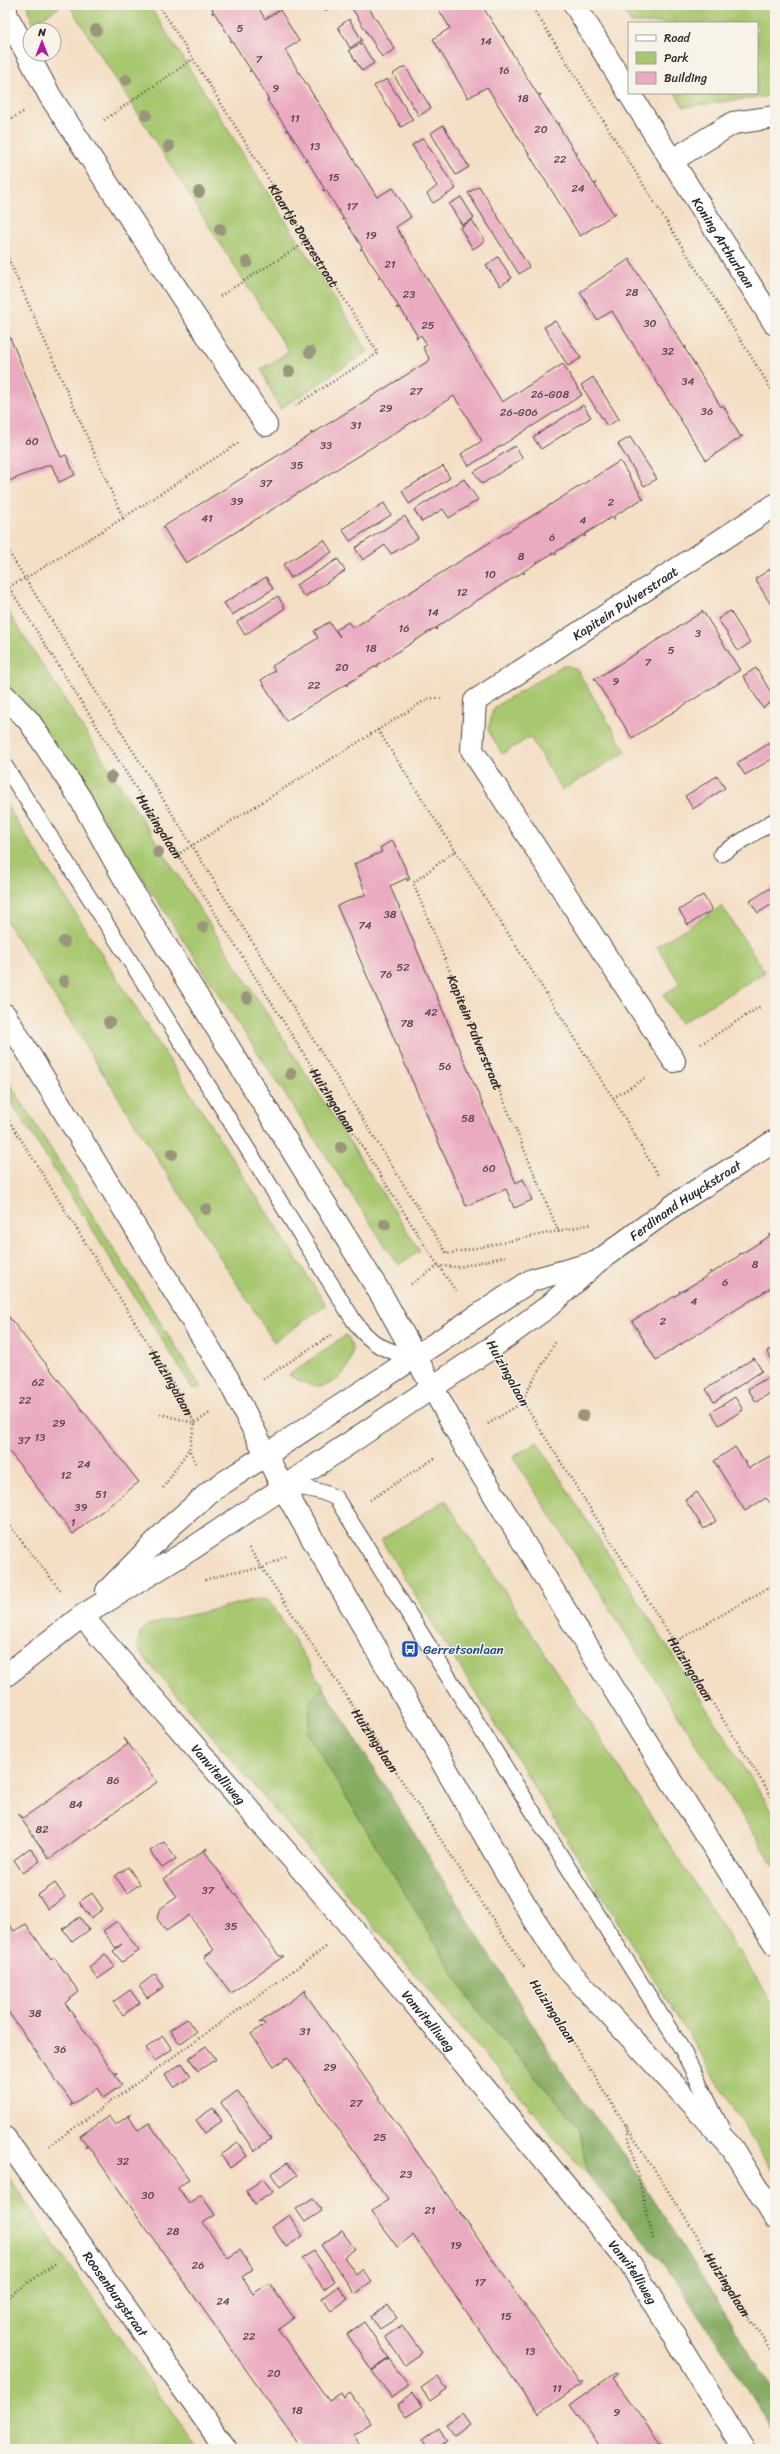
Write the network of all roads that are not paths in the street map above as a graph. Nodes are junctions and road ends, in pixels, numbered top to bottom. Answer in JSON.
{"nodes":[{"id":1,"x":6,"y":5,"type":"edge"},
{"id":2,"x":575,"y":5,"type":"edge"},
{"id":3,"x":628,"y":91,"type":"edge"},
{"id":4,"x":630,"y":94,"type":"edge"},
{"id":5,"x":775,"y":117,"type":"edge"},
{"id":6,"x":671,"y":161,"type":"junction"},
{"id":7,"x":775,"y":324,"type":"edge"},
{"id":8,"x":266,"y":425,"type":"road end"},
{"id":9,"x":775,"y":505,"type":"edge"},
{"id":10,"x":5,"y":696,"type":"edge"},
{"id":11,"x":5,"y":766,"type":"edge"},
{"id":12,"x":775,"y":820,"type":"edge"},
{"id":13,"x":721,"y":854,"type":"dead end"},
{"id":14,"x":5,"y":1015,"type":"edge"},
{"id":15,"x":674,"y":1061,"type":"dead end"},
{"id":16,"x":775,"y":1141,"type":"edge"},
{"id":17,"x":597,"y":1262,"type":"junction"},
{"id":18,"x":414,"y":1357,"type":"junction"},
{"id":19,"x":431,"y":1389,"type":"junction"},
{"id":20,"x":266,"y":1455,"type":"junction"},
{"id":21,"x":283,"y":1488,"type":"junction"},
{"id":22,"x":82,"y":1616,"type":"junction"},
{"id":23,"x":5,"y":1676,"type":"edge"},
{"id":24,"x":775,"y":1944,"type":"edge"},
{"id":25,"x":5,"y":2138,"type":"edge"},
{"id":26,"x":732,"y":2148,"type":"junction"},
{"id":27,"x":775,"y":2218,"type":"edge"},
{"id":28,"x":226,"y":2449,"type":"edge"},
{"id":29,"x":743,"y":2449,"type":"edge"}],
"edges":[{"from":1,"to":8,"type":"street"},
{"from":2,"to":3,"type":"street","name":"Koning Arthurlaan"},
{"from":4,"to":6,"type":"street","name":"Koning Arthurlaan"},
{"from":5,"to":6,"type":"street"},
{"from":6,"to":7,"type":"street","name":"Koning Arthurlaan"},
{"from":9,"to":15,"type":"street","name":"Kapitein Pulverstraat"},
{"from":10,"to":18,"type":"street"},
{"from":11,"to":18,"type":"lane"},
{"from":12,"to":13,"type":"lane"},
{"from":14,"to":20,"type":"street"},
{"from":16,"to":17,"type":"street","name":"Ferdinand Huyckstraat"},
{"from":17,"to":18,"type":"street","name":"Ferdinand Huyckstraat"},
{"from":17,"to":19,"type":"street","name":"Ferdinand Huyckstraat"},
{"from":18,"to":19,"type":"street"},
{"from":18,"to":20,"type":"street","name":"Ferdinand Huyckstraat"},
{"from":19,"to":21,"type":"street","name":"Ferdinand Huyckstraat"},
{"from":19,"to":24,"type":"street"},
{"from":20,"to":21,"type":"street"},
{"from":20,"to":22,"type":"street","name":"Ferdinand Huyckstraat"},
{"from":21,"to":22,"type":"street","name":"Ferdinand Huyckstraat"},
{"from":21,"to":26,"type":"street"},
{"from":21,"to":26,"type":"lane"},
{"from":22,"to":23,"type":"street"},
{"from":22,"to":29,"type":"street","name":"Vanvitelliweg"},
{"from":25,"to":28,"type":"street","name":"Roosenburgstraat"},
{"from":26,"to":27,"type":"street"}]}
